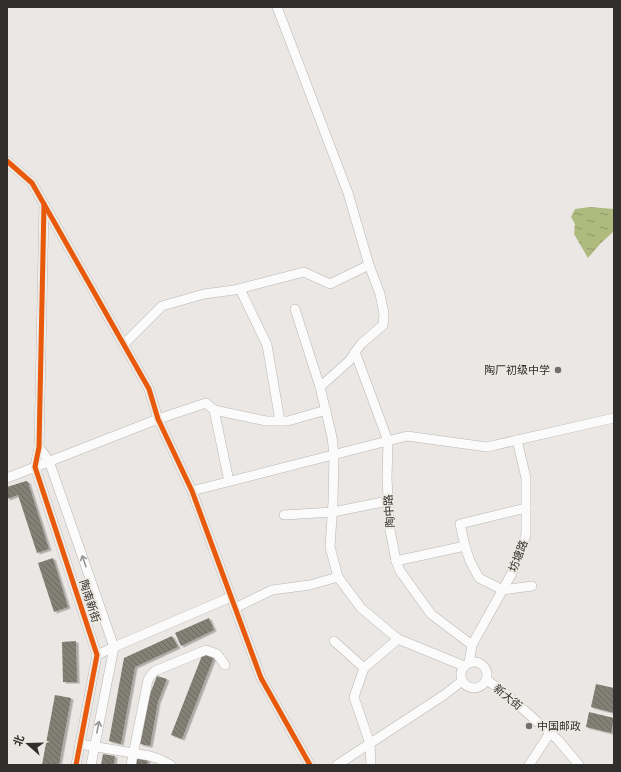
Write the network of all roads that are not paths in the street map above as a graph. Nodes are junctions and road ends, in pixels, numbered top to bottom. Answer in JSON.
{"nodes":[{"id":1,"x":277,"y":7,"type":"edge"},
{"id":2,"x":7,"y":161,"type":"edge"},
{"id":3,"x":44,"y":204,"type":"junction"},
{"id":4,"x":369,"y":265,"type":"junction"},
{"id":5,"x":240,"y":289,"type":"junction"},
{"id":6,"x":295,"y":309,"type":"dead end"},
{"id":7,"x":124,"y":344,"type":"junction"},
{"id":8,"x":355,"y":352,"type":"junction"},
{"id":9,"x":320,"y":386,"type":"junction"},
{"id":10,"x":214,"y":410,"type":"junction"},
{"id":11,"x":326,"y":410,"type":"junction"},
{"id":12,"x":614,"y":418,"type":"edge"},
{"id":13,"x":158,"y":419,"type":"junction"},
{"id":14,"x":280,"y":421,"type":"junction"},
{"id":15,"x":517,"y":440,"type":"junction"},
{"id":16,"x":388,"y":441,"type":"junction"},
{"id":17,"x":39,"y":447,"type":"junction"},
{"id":18,"x":334,"y":455,"type":"junction"},
{"id":19,"x":49,"y":461,"type":"junction"},
{"id":20,"x":35,"y":467,"type":"junction"},
{"id":21,"x":7,"y":478,"type":"edge"},
{"id":22,"x":229,"y":482,"type":"junction"},
{"id":23,"x":192,"y":491,"type":"junction"},
{"id":24,"x":388,"y":501,"type":"junction"},
{"id":25,"x":526,"y":508,"type":"junction"},
{"id":26,"x":332,"y":512,"type":"junction"},
{"id":27,"x":284,"y":515,"type":"dead end"},
{"id":28,"x":465,"y":546,"type":"junction"},
{"id":29,"x":396,"y":561,"type":"junction"},
{"id":30,"x":338,"y":576,"type":"junction"},
{"id":31,"x":532,"y":586,"type":"dead end"},
{"id":32,"x":502,"y":590,"type":"junction"},
{"id":33,"x":231,"y":597,"type":"junction"},
{"id":34,"x":235,"y":608,"type":"junction"},
{"id":35,"x":398,"y":639,"type":"junction"},
{"id":36,"x":334,"y":641,"type":"dead end"},
{"id":37,"x":472,"y":645,"type":"junction"},
{"id":38,"x":114,"y":646,"type":"junction"},
{"id":39,"x":97,"y":655,"type":"junction"},
{"id":40,"x":467,"y":664,"type":"junction"},
{"id":41,"x":225,"y":665,"type":"dead end"},
{"id":42,"x":364,"y":668,"type":"junction"},
{"id":43,"x":487,"y":680,"type":"junction"},
{"id":44,"x":462,"y":681,"type":"junction"},
{"id":45,"x":550,"y":733,"type":"junction"},
{"id":46,"x":80,"y":744,"type":"junction"},
{"id":47,"x":370,"y":744,"type":"junction"},
{"id":48,"x":94,"y":746,"type":"junction"},
{"id":49,"x":134,"y":754,"type":"junction"},
{"id":50,"x":76,"y":765,"type":"edge"},
{"id":51,"x":91,"y":765,"type":"edge"},
{"id":52,"x":131,"y":765,"type":"edge"},
{"id":53,"x":171,"y":765,"type":"edge"},
{"id":54,"x":310,"y":765,"type":"edge"},
{"id":55,"x":337,"y":765,"type":"edge"},
{"id":56,"x":371,"y":765,"type":"edge"},
{"id":57,"x":529,"y":765,"type":"edge"},
{"id":58,"x":579,"y":765,"type":"edge"}],
"edges":[{"from":1,"to":4,"type":"street"},
{"from":2,"to":3,"type":"street"},
{"from":3,"to":7,"type":"street"},
{"from":3,"to":17,"type":"street"},
{"from":4,"to":5,"type":"street"},
{"from":4,"to":8,"type":"street"},
{"from":5,"to":7,"type":"street"},
{"from":5,"to":14,"type":"street"},
{"from":6,"to":9,"type":"street"},
{"from":7,"to":13,"type":"street"},
{"from":8,"to":9,"type":"street"},
{"from":8,"to":16,"type":"street","name":"陶中路"},
{"from":9,"to":11,"type":"street"},
{"from":10,"to":13,"type":"street"},
{"from":10,"to":14,"type":"street"},
{"from":10,"to":22,"type":"street"},
{"from":11,"to":14,"type":"street"},
{"from":11,"to":18,"type":"street"},
{"from":12,"to":15,"type":"street"},
{"from":13,"to":19,"type":"street"},
{"from":13,"to":23,"type":"street"},
{"from":15,"to":16,"type":"street"},
{"from":15,"to":25,"type":"street","name":"坊塘路"},
{"from":16,"to":18,"type":"street"},
{"from":16,"to":24,"type":"street","name":"陶中路"},
{"from":17,"to":19,"type":"street","name":"陶南新街"},
{"from":17,"to":20,"type":"street","name":"陶南新街"},
{"from":18,"to":22,"type":"street"},
{"from":18,"to":26,"type":"street"},
{"from":19,"to":20,"type":"street"},
{"from":38,"to":19,"type":"street","name":"陶南新街","one_way":true},
{"from":20,"to":21,"type":"street"},
{"from":20,"to":39,"type":"street","name":"陶南新街"},
{"from":22,"to":23,"type":"street"},
{"from":23,"to":33,"type":"street"},
{"from":24,"to":26,"type":"street"},
{"from":24,"to":29,"type":"street","name":"陶中路"},
{"from":25,"to":28,"type":"street"},
{"from":25,"to":32,"type":"street","name":"坊塘路"},
{"from":26,"to":27,"type":"street"},
{"from":26,"to":30,"type":"street"},
{"from":28,"to":29,"type":"street"},
{"from":28,"to":32,"type":"street"},
{"from":29,"to":37,"type":"street","name":"陶中路"},
{"from":30,"to":34,"type":"street"},
{"from":30,"to":35,"type":"street"},
{"from":31,"to":32,"type":"street"},
{"from":32,"to":37,"type":"street","name":"坊塘路"},
{"from":33,"to":34,"type":"street"},
{"from":33,"to":38,"type":"street"},
{"from":34,"to":54,"type":"street"},
{"from":35,"to":40,"type":"street"},
{"from":35,"to":42,"type":"street"},
{"from":36,"to":42,"type":"street"},
{"from":37,"to":40,"type":"street","name":"坊塘路"},
{"from":38,"to":39,"type":"street"},
{"from":48,"to":38,"type":"street","one_way":true},
{"from":39,"to":46,"type":"street","name":"陶南新街"},
{"from":40,"to":43,"type":"street"},
{"from":40,"to":44,"type":"street"},
{"from":41,"to":49,"type":"street"},
{"from":42,"to":47,"type":"street"},
{"from":43,"to":44,"type":"street"},
{"from":43,"to":45,"type":"street","name":"新大街"},
{"from":44,"to":47,"type":"street"},
{"from":45,"to":57,"type":"street"},
{"from":45,"to":58,"type":"street","name":"新大街"},
{"from":46,"to":48,"type":"street"},
{"from":46,"to":50,"type":"street","name":"陶南新街"},
{"from":47,"to":55,"type":"street"},
{"from":47,"to":56,"type":"street"},
{"from":48,"to":49,"type":"street"},
{"from":48,"to":51,"type":"street"},
{"from":49,"to":52,"type":"street"},
{"from":49,"to":53,"type":"street"}]}
